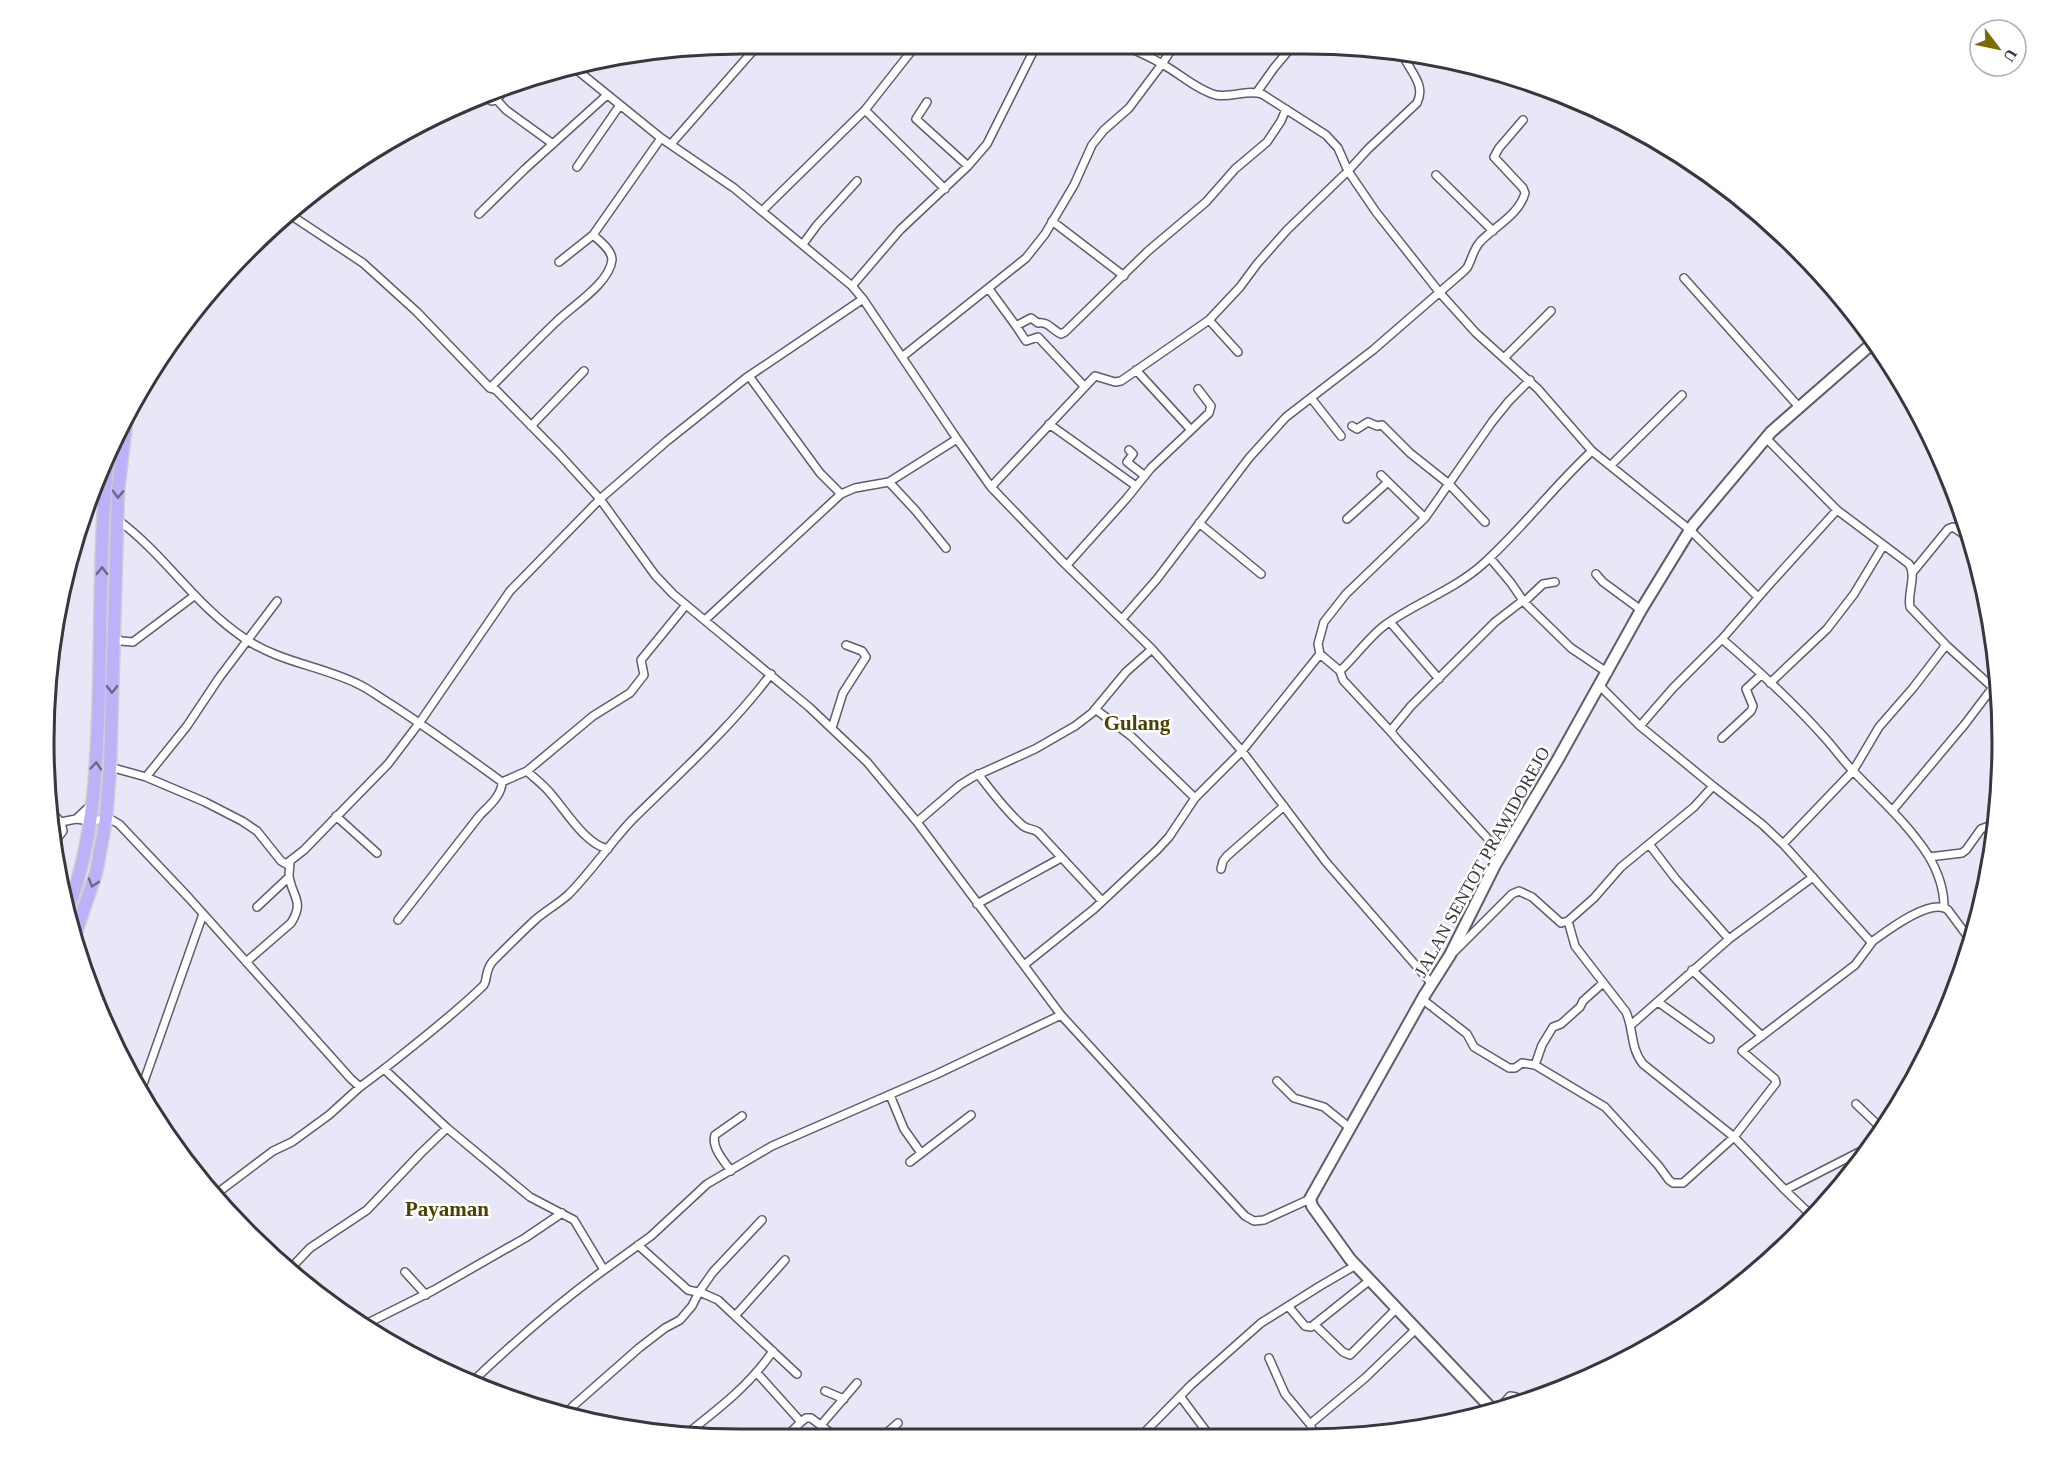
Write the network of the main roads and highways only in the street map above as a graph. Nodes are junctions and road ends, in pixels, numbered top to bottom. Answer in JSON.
{"nodes":[{"id":1,"x":1867,"y":348,"type":"edge"},
{"id":2,"x":124,"y":439,"type":"edge"},
{"id":3,"x":107,"y":477,"type":"edge"},
{"id":4,"x":72,"y":896,"type":"edge"},
{"id":5,"x":79,"y":924,"type":"edge"},
{"id":6,"x":1488,"y":1404,"type":"edge"}],
"edges":[{"from":1,"to":6,"type":"main road","name":"JALAN SENTOT PRAWIDOREJO"},
{"from":2,"to":5,"type":"highway","one_way":true},
{"from":4,"to":3,"type":"highway","one_way":true}]}
